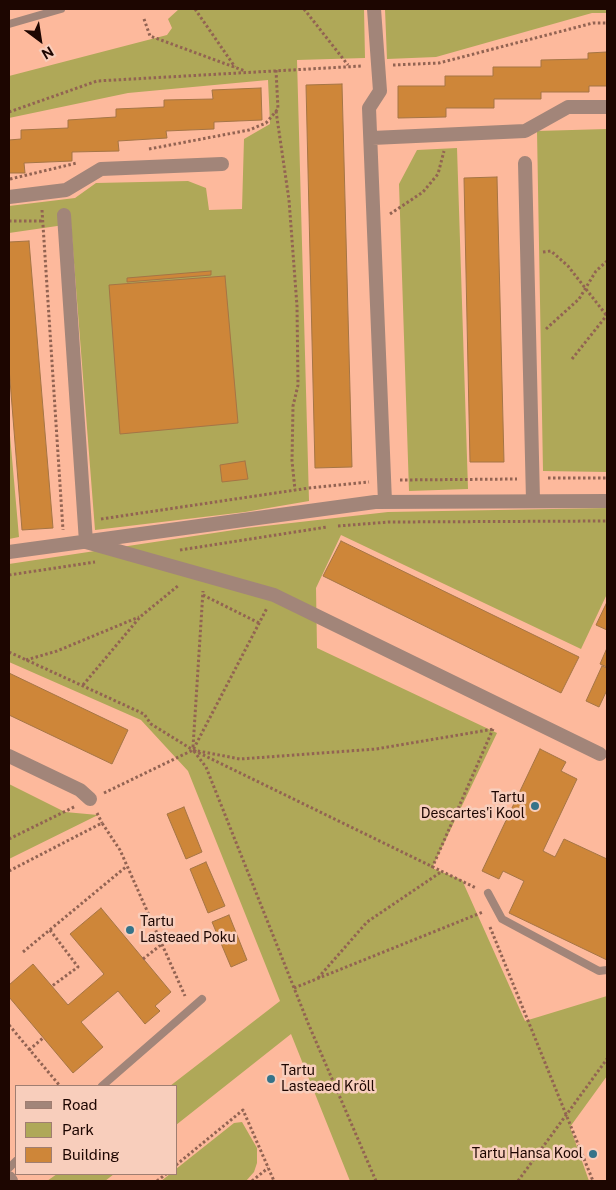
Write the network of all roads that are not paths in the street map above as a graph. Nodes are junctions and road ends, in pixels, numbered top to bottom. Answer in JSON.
{"nodes":[{"id":1,"x":61,"y":9,"type":"edge"},
{"id":2,"x":374,"y":9,"type":"edge"},
{"id":3,"x":9,"y":24,"type":"edge"},
{"id":4,"x":607,"y":107,"type":"edge"},
{"id":5,"x":372,"y":138,"type":"junction"},
{"id":6,"x":525,"y":163,"type":"dead end"},
{"id":7,"x":222,"y":164,"type":"dead end"},
{"id":8,"x":9,"y":197,"type":"edge"},
{"id":9,"x":64,"y":215,"type":"dead end"},
{"id":10,"x":533,"y":500,"type":"junction"},
{"id":11,"x":607,"y":501,"type":"edge"},
{"id":12,"x":385,"y":502,"type":"junction"},
{"id":13,"x":86,"y":542,"type":"junction"},
{"id":14,"x":9,"y":552,"type":"edge"},
{"id":15,"x":600,"y":754,"type":"dead end"},
{"id":16,"x":9,"y":756,"type":"edge"},
{"id":17,"x":90,"y":799,"type":"dead end"},
{"id":18,"x":488,"y":893,"type":"road end"},
{"id":19,"x":607,"y":970,"type":"edge"},
{"id":20,"x":202,"y":999,"type":"dead end"},
{"id":21,"x":103,"y":1085,"type":"edge"},
{"id":22,"x":9,"y":1178,"type":"edge"},
{"id":23,"x":11,"y":1181,"type":"edge"}],
"edges":[{"from":1,"to":3,"type":"lane"},
{"from":2,"to":5,"type":"street"},
{"from":4,"to":5,"type":"street"},
{"from":5,"to":12,"type":"street"},
{"from":6,"to":10,"type":"street"},
{"from":7,"to":8,"type":"street"},
{"from":9,"to":13,"type":"street"},
{"from":10,"to":11,"type":"street"},
{"from":10,"to":12,"type":"street"},
{"from":12,"to":13,"type":"street"},
{"from":13,"to":14,"type":"street"},
{"from":13,"to":15,"type":"street"},
{"from":16,"to":17,"type":"street"},
{"from":18,"to":19,"type":"lane"},
{"from":20,"to":21,"type":"lane"},
{"from":22,"to":23,"type":"street"}]}
